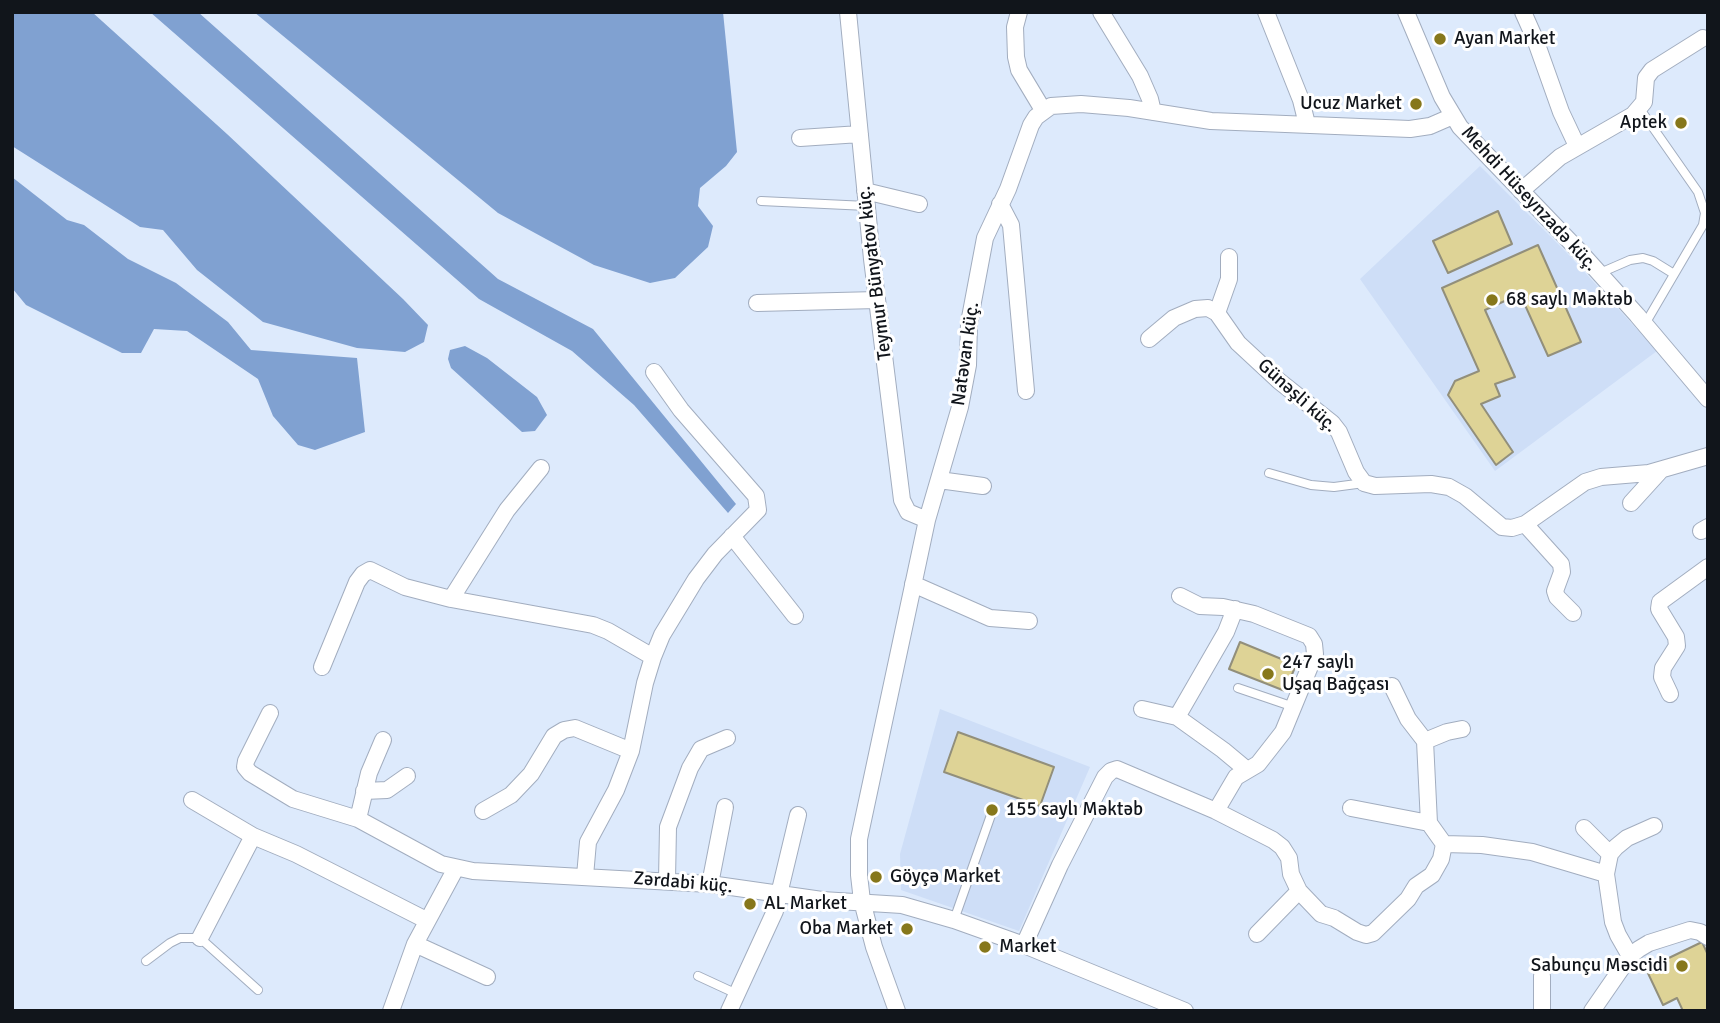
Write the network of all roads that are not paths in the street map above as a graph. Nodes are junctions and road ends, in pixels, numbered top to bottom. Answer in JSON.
{"nodes":[{"id":1,"x":848,"y":12,"type":"edge"},
{"id":2,"x":1018,"y":12,"type":"edge"},
{"id":3,"x":1101,"y":12,"type":"edge"},
{"id":4,"x":1266,"y":12,"type":"edge"},
{"id":5,"x":1406,"y":12,"type":"edge"},
{"id":6,"x":1522,"y":12,"type":"edge"},
{"id":7,"x":1703,"y":38,"type":"dead end"},
{"id":8,"x":1640,"y":109,"type":"junction"},
{"id":9,"x":1043,"y":110,"type":"junction"},
{"id":10,"x":1153,"y":113,"type":"junction"},
{"id":11,"x":1453,"y":116,"type":"junction"},
{"id":12,"x":1307,"y":124,"type":"junction"},
{"id":13,"x":860,"y":134,"type":"junction"},
{"id":14,"x":800,"y":138,"type":"dead end"},
{"id":15,"x":1577,"y":146,"type":"junction"},
{"id":16,"x":1521,"y":191,"type":"junction"},
{"id":17,"x":866,"y":198,"type":"junction"},
{"id":18,"x":761,"y":201,"type":"dead end"},
{"id":19,"x":919,"y":204,"type":"dead end"},
{"id":20,"x":1000,"y":204,"type":"junction"},
{"id":21,"x":1229,"y":257,"type":"dead end"},
{"id":22,"x":1600,"y":274,"type":"junction"},
{"id":23,"x":1674,"y":274,"type":"junction"},
{"id":24,"x":877,"y":300,"type":"junction"},
{"id":25,"x":757,"y":303,"type":"dead end"},
{"id":26,"x":1217,"y":313,"type":"junction"},
{"id":27,"x":1645,"y":324,"type":"junction"},
{"id":28,"x":1149,"y":339,"type":"dead end"},
{"id":29,"x":654,"y":372,"type":"dead end"},
{"id":30,"x":1026,"y":391,"type":"dead end"},
{"id":31,"x":1708,"y":399,"type":"edge"},
{"id":32,"x":1708,"y":456,"type":"edge"},
{"id":33,"x":541,"y":468,"type":"dead end"},
{"id":34,"x":1661,"y":470,"type":"junction"},
{"id":35,"x":1269,"y":472,"type":"dead end"},
{"id":36,"x":939,"y":481,"type":"junction"},
{"id":37,"x":1364,"y":483,"type":"junction"},
{"id":38,"x":983,"y":485,"type":"dead end"},
{"id":39,"x":1631,"y":503,"type":"dead end"},
{"id":40,"x":927,"y":520,"type":"junction"},
{"id":41,"x":1525,"y":524,"type":"junction"},
{"id":42,"x":732,"y":536,"type":"junction"},
{"id":43,"x":1708,"y":567,"type":"edge"},
{"id":44,"x":913,"y":584,"type":"junction"},
{"id":45,"x":1180,"y":596,"type":"dead end"},
{"id":46,"x":451,"y":599,"type":"junction"},
{"id":47,"x":1236,"y":609,"type":"junction"},
{"id":48,"x":1573,"y":613,"type":"dead end"},
{"id":49,"x":795,"y":616,"type":"dead end"},
{"id":50,"x":1029,"y":621,"type":"dead end"},
{"id":51,"x":653,"y":657,"type":"junction"},
{"id":52,"x":322,"y":667,"type":"dead end"},
{"id":53,"x":1392,"y":686,"type":"dead end"},
{"id":54,"x":1238,"y":688,"type":"dead end"},
{"id":55,"x":1670,"y":694,"type":"dead end"},
{"id":56,"x":1294,"y":707,"type":"junction"},
{"id":57,"x":1142,"y":709,"type":"dead end"},
{"id":58,"x":270,"y":713,"type":"dead end"},
{"id":59,"x":1177,"y":717,"type":"junction"},
{"id":60,"x":1462,"y":729,"type":"dead end"},
{"id":61,"x":727,"y":738,"type":"dead end"},
{"id":62,"x":383,"y":740,"type":"dead end"},
{"id":63,"x":1425,"y":741,"type":"junction"},
{"id":64,"x":631,"y":751,"type":"junction"},
{"id":65,"x":1247,"y":771,"type":"junction"},
{"id":66,"x":407,"y":776,"type":"dead end"},
{"id":67,"x":364,"y":791,"type":"junction"},
{"id":68,"x":192,"y":800,"type":"dead end"},
{"id":69,"x":725,"y":807,"type":"dead end"},
{"id":70,"x":1351,"y":808,"type":"dead end"},
{"id":71,"x":483,"y":811,"type":"dead end"},
{"id":72,"x":1216,"y":811,"type":"junction"},
{"id":73,"x":798,"y":815,"type":"dead end"},
{"id":74,"x":991,"y":815,"type":"dead end"},
{"id":75,"x":358,"y":819,"type":"junction"},
{"id":76,"x":1429,"y":823,"type":"junction"},
{"id":77,"x":1654,"y":826,"type":"dead end"},
{"id":78,"x":1584,"y":828,"type":"dead end"},
{"id":79,"x":253,"y":835,"type":"junction"},
{"id":80,"x":1444,"y":844,"type":"junction"},
{"id":81,"x":1610,"y":855,"type":"junction"},
{"id":82,"x":456,"y":868,"type":"junction"},
{"id":83,"x":1606,"y":874,"type":"junction"},
{"id":84,"x":585,"y":876,"type":"junction"},
{"id":85,"x":667,"y":880,"type":"junction"},
{"id":86,"x":710,"y":884,"type":"junction"},
{"id":87,"x":1298,"y":891,"type":"junction"},
{"id":88,"x":781,"y":893,"type":"junction"},
{"id":89,"x":862,"y":901,"type":"junction"},
{"id":90,"x":426,"y":919,"type":"junction"},
{"id":91,"x":954,"y":920,"type":"junction"},
{"id":92,"x":1257,"y":934,"type":"dead end"},
{"id":93,"x":1708,"y":937,"type":"edge"},
{"id":94,"x":200,"y":938,"type":"junction"},
{"id":95,"x":415,"y":944,"type":"junction"},
{"id":96,"x":1024,"y":945,"type":"junction"},
{"id":97,"x":1630,"y":956,"type":"junction"},
{"id":98,"x":146,"y":961,"type":"dead end"},
{"id":99,"x":487,"y":976,"type":"dead end"},
{"id":100,"x":698,"y":976,"type":"dead end"},
{"id":101,"x":1542,"y":976,"type":"dead end"},
{"id":102,"x":257,"y":990,"type":"dead end"},
{"id":103,"x":737,"y":994,"type":"junction"},
{"id":104,"x":391,"y":1011,"type":"edge"},
{"id":105,"x":729,"y":1011,"type":"edge"},
{"id":106,"x":897,"y":1011,"type":"edge"},
{"id":107,"x":1185,"y":1011,"type":"edge"},
{"id":108,"x":1542,"y":1011,"type":"edge"},
{"id":109,"x":1592,"y":1011,"type":"edge"}],
"edges":[{"from":1,"to":13,"type":"street","name":"Teymur Bünyatov küç."},
{"from":2,"to":9,"type":"street"},
{"from":3,"to":10,"type":"street"},
{"from":4,"to":12,"type":"street"},
{"from":5,"to":11,"type":"street","name":"Mehdi Hüseynzadə küç."},
{"from":6,"to":15,"type":"street"},
{"from":7,"to":8,"type":"street"},
{"from":8,"to":15,"type":"street"},
{"from":8,"to":23,"type":"lane"},
{"from":9,"to":10,"type":"street"},
{"from":9,"to":20,"type":"street","name":"Natəvan küç."},
{"from":10,"to":12,"type":"street"},
{"from":11,"to":12,"type":"street"},
{"from":11,"to":16,"type":"street","name":"Mehdi Hüseynzadə küç."},
{"from":13,"to":14,"type":"street"},
{"from":13,"to":17,"type":"street","name":"Teymur Bünyatov küç."},
{"from":15,"to":16,"type":"street"},
{"from":16,"to":22,"type":"street","name":"Mehdi Hüseynzadə küç."},
{"from":17,"to":18,"type":"lane"},
{"from":17,"to":19,"type":"street"},
{"from":17,"to":24,"type":"street","name":"Teymur Bünyatov küç."},
{"from":20,"to":30,"type":"street"},
{"from":20,"to":36,"type":"street","name":"Natəvan küç."},
{"from":21,"to":26,"type":"street"},
{"from":22,"to":23,"type":"lane"},
{"from":22,"to":27,"type":"street","name":"Mehdi Hüseynzadə küç."},
{"from":23,"to":27,"type":"lane"},
{"from":24,"to":25,"type":"street"},
{"from":24,"to":40,"type":"street","name":"Teymur Bünyatov küç."},
{"from":26,"to":28,"type":"street"},
{"from":26,"to":37,"type":"street","name":"Günəşli küç."},
{"from":27,"to":31,"type":"street","name":"Mehdi Hüseynzadə küç."},
{"from":29,"to":42,"type":"street"},
{"from":32,"to":34,"type":"street"},
{"from":33,"to":46,"type":"street"},
{"from":34,"to":39,"type":"street"},
{"from":34,"to":41,"type":"street"},
{"from":35,"to":37,"type":"lane"},
{"from":36,"to":38,"type":"street"},
{"from":36,"to":40,"type":"street","name":"Natəvan küç."},
{"from":37,"to":41,"type":"street"},
{"from":40,"to":44,"type":"street","name":"Natəvan küç."},
{"from":41,"to":48,"type":"street"},
{"from":42,"to":49,"type":"street"},
{"from":42,"to":51,"type":"street"},
{"from":43,"to":55,"type":"street"},
{"from":44,"to":50,"type":"street"},
{"from":44,"to":89,"type":"street","name":"Natəvan küç."},
{"from":45,"to":47,"type":"street"},
{"from":46,"to":51,"type":"street"},
{"from":46,"to":52,"type":"street"},
{"from":47,"to":56,"type":"street"},
{"from":47,"to":59,"type":"street"},
{"from":51,"to":64,"type":"street"},
{"from":53,"to":63,"type":"street"},
{"from":54,"to":56,"type":"lane"},
{"from":56,"to":65,"type":"street"},
{"from":57,"to":59,"type":"street"},
{"from":58,"to":75,"type":"street","name":"Zərdabi küç."},
{"from":59,"to":65,"type":"street"},
{"from":60,"to":63,"type":"street"},
{"from":61,"to":85,"type":"street"},
{"from":62,"to":67,"type":"street"},
{"from":63,"to":76,"type":"street"},
{"from":64,"to":71,"type":"street"},
{"from":64,"to":84,"type":"street"},
{"from":65,"to":72,"type":"street"},
{"from":66,"to":67,"type":"street"},
{"from":67,"to":75,"type":"street"},
{"from":68,"to":79,"type":"street"},
{"from":69,"to":86,"type":"street"},
{"from":70,"to":76,"type":"street"},
{"from":72,"to":87,"type":"street"},
{"from":72,"to":96,"type":"street"},
{"from":73,"to":88,"type":"street"},
{"from":74,"to":91,"type":"lane"},
{"from":75,"to":82,"type":"street","name":"Zərdabi küç."},
{"from":76,"to":80,"type":"street"},
{"from":77,"to":81,"type":"street"},
{"from":78,"to":81,"type":"street"},
{"from":79,"to":90,"type":"street"},
{"from":79,"to":94,"type":"street"},
{"from":80,"to":83,"type":"street"},
{"from":80,"to":87,"type":"street"},
{"from":81,"to":83,"type":"street"},
{"from":82,"to":84,"type":"street","name":"Zərdabi küç."},
{"from":82,"to":90,"type":"street"},
{"from":83,"to":97,"type":"street"},
{"from":84,"to":85,"type":"street","name":"Zərdabi küç."},
{"from":85,"to":86,"type":"street","name":"Zərdabi küç."},
{"from":86,"to":88,"type":"street","name":"Zərdabi küç."},
{"from":87,"to":92,"type":"street"},
{"from":88,"to":89,"type":"street","name":"Zərdabi küç."},
{"from":88,"to":103,"type":"street"},
{"from":89,"to":91,"type":"street","name":"Zərdabi küç."},
{"from":89,"to":106,"type":"street","name":"Natəvan küç."},
{"from":90,"to":95,"type":"street"},
{"from":91,"to":96,"type":"street","name":"Zərdabi küç."},
{"from":93,"to":97,"type":"street"},
{"from":94,"to":98,"type":"lane"},
{"from":94,"to":102,"type":"lane"},
{"from":95,"to":99,"type":"street"},
{"from":95,"to":104,"type":"street"},
{"from":96,"to":107,"type":"street","name":"Zərdabi küç."},
{"from":97,"to":109,"type":"street"},
{"from":100,"to":103,"type":"lane"},
{"from":101,"to":108,"type":"street"},
{"from":103,"to":105,"type":"street"}]}
